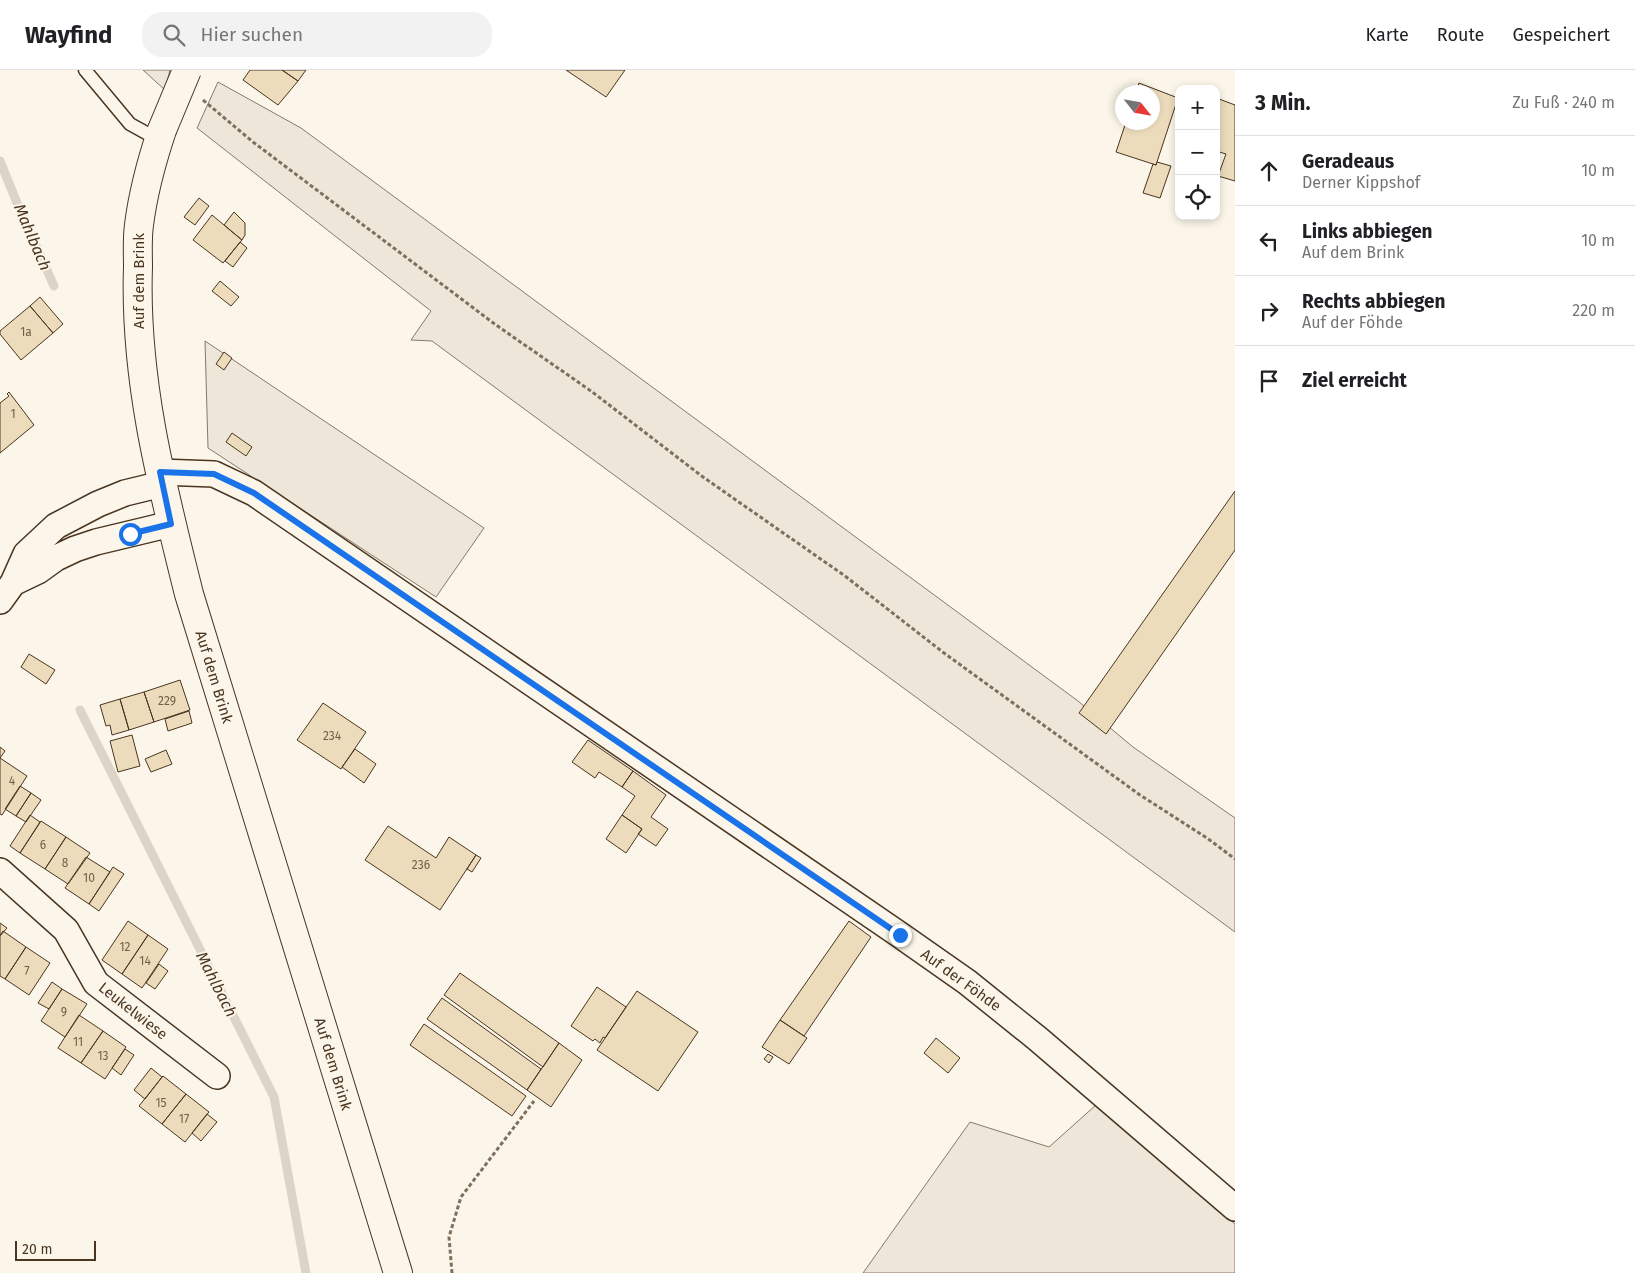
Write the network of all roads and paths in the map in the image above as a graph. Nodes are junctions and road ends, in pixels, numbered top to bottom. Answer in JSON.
{"nodes":[{"id":1,"x":85,"y":70,"type":"edge"},
{"id":2,"x":192,"y":82,"type":"edge"},
{"id":3,"x":160,"y":135,"type":"junction"},
{"id":4,"x":161,"y":478,"type":"junction"},
{"id":5,"x":171,"y":524,"type":"junction"},
{"id":6,"x":6,"y":592,"type":"edge"},
{"id":7,"x":1235,"y":859,"type":"edge"},
{"id":8,"x":0,"y":871,"type":"edge"},
{"id":9,"x":217,"y":1076,"type":"dead end"},
{"id":10,"x":534,"y":1101,"type":"dead end"},
{"id":11,"x":1235,"y":1208,"type":"edge"},
{"id":12,"x":398,"y":1273,"type":"edge"},
{"id":13,"x":452,"y":1273,"type":"edge"}],
"edges":[{"from":1,"to":3,"type":"lane"},
{"from":2,"to":3,"type":"street","name":"Auf dem Brink","bridge":true},
{"from":2,"to":7,"type":"path"},
{"from":3,"to":4,"type":"street","name":"Auf dem Brink"},
{"from":4,"to":5,"type":"street","name":"Auf dem Brink"},
{"from":4,"to":6,"type":"street","name":"Auf der Föhde"},
{"from":4,"to":11,"type":"street","name":"Auf der Föhde"},
{"from":5,"to":6,"type":"street"},
{"from":5,"to":12,"type":"street","name":"Auf dem Brink"},
{"from":8,"to":9,"type":"street","name":"Leukelwiese"},
{"from":10,"to":13,"type":"path"}]}
